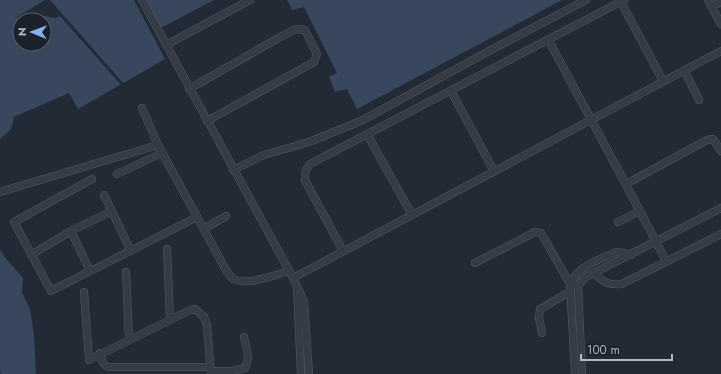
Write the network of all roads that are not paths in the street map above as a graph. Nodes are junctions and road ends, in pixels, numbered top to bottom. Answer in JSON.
{"nodes":[{"id":1,"x":142,"y":0,"type":"edge"},
{"id":2,"x":250,"y":0,"type":"edge"},
{"id":3,"x":586,"y":0,"type":"edge"},
{"id":4,"x":623,"y":1,"type":"edge"},
{"id":5,"x":721,"y":2,"type":"edge"},
{"id":6,"x":710,"y":3,"type":"edge"},
{"id":7,"x":721,"y":24,"type":"edge"},
{"id":8,"x":548,"y":39,"type":"junction"},
{"id":9,"x":166,"y":45,"type":"junction"},
{"id":10,"x":721,"y":51,"type":"edge"},
{"id":11,"x":684,"y":70,"type":"junction"},
{"id":12,"x":663,"y":81,"type":"junction"},
{"id":13,"x":189,"y":89,"type":"junction"},
{"id":14,"x":450,"y":91,"type":"junction"},
{"id":15,"x":699,"y":100,"type":"dead end"},
{"id":16,"x":142,"y":108,"type":"dead end"},
{"id":17,"x":591,"y":120,"type":"junction"},
{"id":18,"x":207,"y":121,"type":"junction"},
{"id":19,"x":367,"y":134,"type":"junction"},
{"id":20,"x":718,"y":138,"type":"edge"},
{"id":21,"x":158,"y":146,"type":"junction"},
{"id":22,"x":721,"y":151,"type":"edge"},
{"id":23,"x":162,"y":153,"type":"junction"},
{"id":24,"x":233,"y":170,"type":"junction"},
{"id":25,"x":494,"y":171,"type":"junction"},
{"id":26,"x":117,"y":174,"type":"dead end"},
{"id":27,"x":92,"y":179,"type":"dead end"},
{"id":28,"x":626,"y":184,"type":"junction"},
{"id":29,"x":0,"y":192,"type":"edge"},
{"id":30,"x":104,"y":195,"type":"dead end"},
{"id":31,"x":721,"y":208,"type":"edge"},
{"id":32,"x":112,"y":211,"type":"junction"},
{"id":33,"x":640,"y":211,"type":"junction"},
{"id":34,"x":412,"y":215,"type":"junction"},
{"id":35,"x":226,"y":216,"type":"dead end"},
{"id":36,"x":197,"y":217,"type":"junction"},
{"id":37,"x":618,"y":222,"type":"dead end"},
{"id":38,"x":204,"y":229,"type":"junction"},
{"id":39,"x":71,"y":231,"type":"junction"},
{"id":40,"x":721,"y":234,"type":"edge"},
{"id":41,"x":656,"y":242,"type":"junction"},
{"id":42,"x":167,"y":249,"type":"dead end"},
{"id":43,"x":131,"y":251,"type":"junction"},
{"id":44,"x":343,"y":251,"type":"junction"},
{"id":45,"x":31,"y":255,"type":"junction"},
{"id":46,"x":631,"y":255,"type":"junction"},
{"id":47,"x":603,"y":259,"type":"junction"},
{"id":48,"x":666,"y":261,"type":"junction"},
{"id":49,"x":474,"y":263,"type":"dead end"},
{"id":50,"x":607,"y":267,"type":"junction"},
{"id":51,"x":90,"y":271,"type":"junction"},
{"id":52,"x":289,"y":271,"type":"junction"},
{"id":53,"x":126,"y":272,"type":"dead end"},
{"id":54,"x":594,"y":273,"type":"junction"},
{"id":55,"x":293,"y":278,"type":"junction"},
{"id":56,"x":578,"y":285,"type":"junction"},
{"id":57,"x":298,"y":288,"type":"junction"},
{"id":58,"x":571,"y":288,"type":"junction"},
{"id":59,"x":84,"y":292,"type":"dead end"},
{"id":60,"x":170,"y":319,"type":"junction"},
{"id":61,"x":542,"y":333,"type":"dead end"},
{"id":62,"x":244,"y":337,"type":"dead end"},
{"id":63,"x":581,"y":338,"type":"junction"},
{"id":64,"x":573,"y":339,"type":"junction"},
{"id":65,"x":129,"y":340,"type":"junction"},
{"id":66,"x":100,"y":353,"type":"junction"},
{"id":67,"x":211,"y":371,"type":"edge"},
{"id":68,"x":301,"y":374,"type":"edge"},
{"id":69,"x":309,"y":374,"type":"edge"},
{"id":70,"x":575,"y":374,"type":"edge"},
{"id":71,"x":582,"y":374,"type":"edge"}],
"edges":[{"from":1,"to":9,"type":"lane"},
{"from":2,"to":9,"type":"lane"},
{"from":3,"to":24,"type":"lane"},
{"from":4,"to":8,"type":"lane"},
{"from":4,"to":12,"type":"lane"},
{"from":5,"to":6,"type":"lane"},
{"from":6,"to":7,"type":"lane"},
{"from":8,"to":14,"type":"lane"},
{"from":8,"to":17,"type":"lane"},
{"from":9,"to":13,"type":"lane"},
{"from":10,"to":11,"type":"lane"},
{"from":11,"to":12,"type":"lane"},
{"from":11,"to":15,"type":"lane"},
{"from":12,"to":17,"type":"lane"},
{"from":13,"to":18,"type":"lane"},
{"from":13,"to":18,"type":"lane"},
{"from":14,"to":19,"type":"lane"},
{"from":14,"to":25,"type":"lane"},
{"from":16,"to":21,"type":"lane"},
{"from":17,"to":25,"type":"lane"},
{"from":17,"to":28,"type":"lane"},
{"from":18,"to":24,"type":"lane"},
{"from":19,"to":34,"type":"lane"},
{"from":19,"to":44,"type":"lane"},
{"from":20,"to":22,"type":"lane"},
{"from":20,"to":28,"type":"lane"},
{"from":21,"to":23,"type":"lane"},
{"from":21,"to":29,"type":"lane"},
{"from":23,"to":26,"type":"lane"},
{"from":23,"to":36,"type":"lane"},
{"from":24,"to":52,"type":"lane"},
{"from":25,"to":34,"type":"lane"},
{"from":27,"to":45,"type":"lane"},
{"from":28,"to":33,"type":"lane"},
{"from":30,"to":32,"type":"lane"},
{"from":31,"to":41,"type":"lane"},
{"from":32,"to":39,"type":"lane"},
{"from":32,"to":43,"type":"lane"},
{"from":33,"to":37,"type":"lane"},
{"from":33,"to":41,"type":"lane"},
{"from":34,"to":44,"type":"lane"},
{"from":35,"to":38,"type":"lane"},
{"from":36,"to":38,"type":"lane"},
{"from":36,"to":43,"type":"lane"},
{"from":38,"to":52,"type":"lane"},
{"from":39,"to":45,"type":"lane"},
{"from":39,"to":51,"type":"lane"},
{"from":40,"to":48,"type":"lane"},
{"from":41,"to":46,"type":"lane"},
{"from":41,"to":48,"type":"lane"},
{"from":42,"to":60,"type":"lane"},
{"from":43,"to":51,"type":"lane"},
{"from":44,"to":55,"type":"lane"},
{"from":45,"to":51,"type":"lane"},
{"from":46,"to":47,"type":"lane"},
{"from":46,"to":50,"type":"lane"},
{"from":47,"to":50,"type":"lane"},
{"from":47,"to":58,"type":"lane"},
{"from":48,"to":54,"type":"lane"},
{"from":49,"to":58,"type":"lane"},
{"from":50,"to":54,"type":"lane"},
{"from":52,"to":55,"type":"lane"},
{"from":53,"to":65,"type":"lane"},
{"from":54,"to":56,"type":"lane"},
{"from":55,"to":57,"type":"lane"},
{"from":56,"to":58,"type":"lane"},
{"from":56,"to":63,"type":"lane"},
{"from":57,"to":68,"type":"lane"},
{"from":57,"to":69,"type":"lane"},
{"from":58,"to":61,"type":"lane"},
{"from":58,"to":64,"type":"lane"},
{"from":59,"to":66,"type":"lane"},
{"from":60,"to":65,"type":"lane"},
{"from":60,"to":67,"type":"lane"},
{"from":62,"to":67,"type":"lane"},
{"from":63,"to":64,"type":"lane"},
{"from":63,"to":71,"type":"lane"},
{"from":64,"to":70,"type":"lane"},
{"from":65,"to":66,"type":"lane"},
{"from":66,"to":67,"type":"lane"}]}
